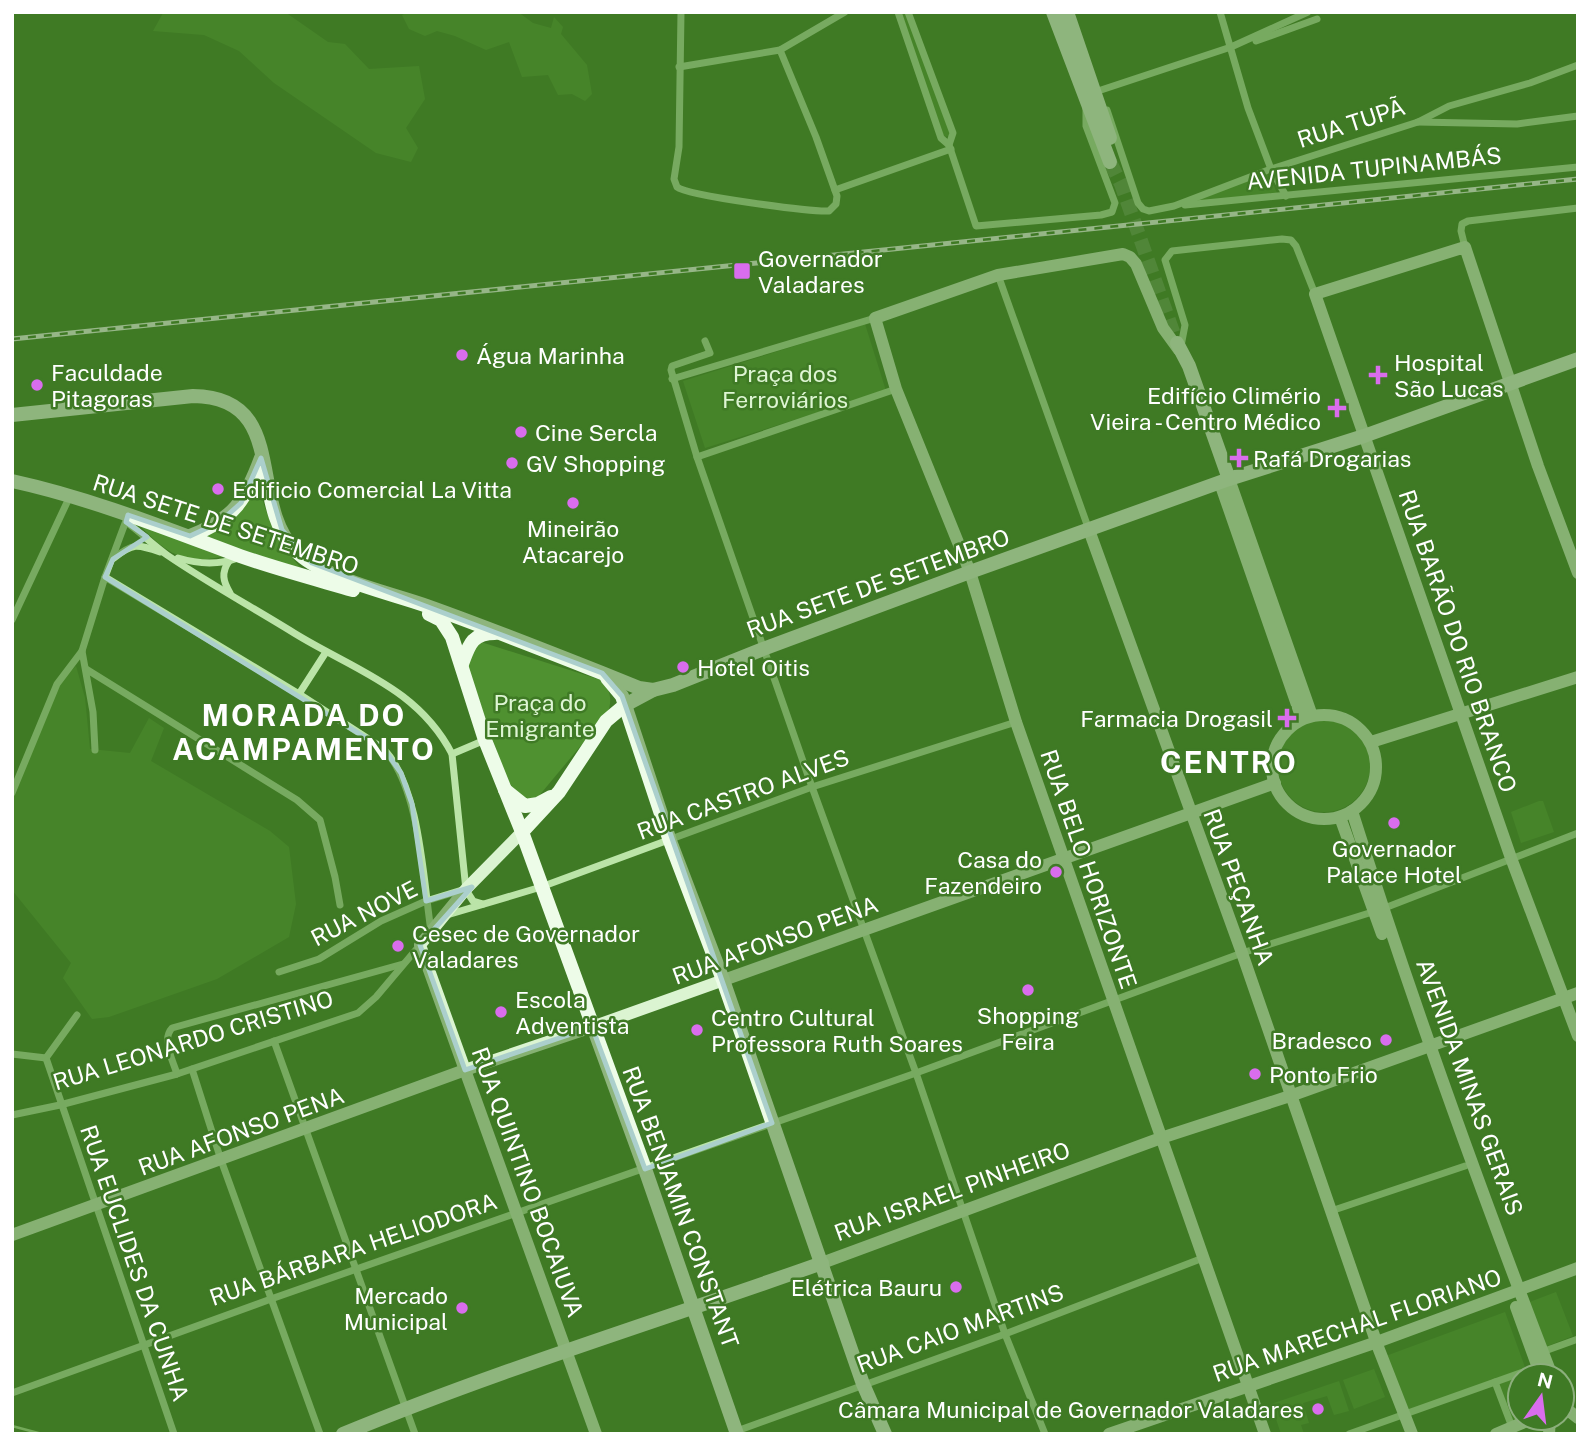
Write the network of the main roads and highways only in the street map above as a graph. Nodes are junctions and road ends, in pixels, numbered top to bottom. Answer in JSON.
{"nodes":[{"id":1,"x":1053,"y":12,"type":"edge"},
{"id":2,"x":1066,"y":12,"type":"edge"},
{"id":3,"x":1093,"y":98,"type":"junction"},
{"id":4,"x":1113,"y":161,"type":"tunnel mouth"},
{"id":5,"x":1178,"y":346,"type":"tunnel mouth"},
{"id":6,"x":1578,"y":359,"type":"edge"},
{"id":7,"x":12,"y":415,"type":"edge"},
{"id":8,"x":261,"y":458,"type":"junction"},
{"id":9,"x":12,"y":481,"type":"edge"},
{"id":10,"x":1224,"y":481,"type":"junction"},
{"id":11,"x":190,"y":536,"type":"junction"},
{"id":12,"x":426,"y":613,"type":"joint"},
{"id":13,"x":497,"y":633,"type":"junction"},
{"id":14,"x":462,"y":664,"type":"junction"},
{"id":15,"x":602,"y":673,"type":"junction"},
{"id":16,"x":653,"y":690,"type":"junction"},
{"id":17,"x":625,"y":705,"type":"junction"},
{"id":18,"x":499,"y":780,"type":"junction"},
{"id":19,"x":559,"y":792,"type":"junction"},
{"id":20,"x":522,"y":832,"type":"junction"},
{"id":21,"x":822,"y":1263,"type":"junction"},
{"id":22,"x":694,"y":1309,"type":"junction"},
{"id":23,"x":734,"y":1433,"type":"edge"},
{"id":24,"x":343,"y":1434,"type":"edge"},
{"id":25,"x":885,"y":1434,"type":"edge"}],
"edges":[{"from":1,"to":3,"type":"main road"},
{"from":2,"to":3,"type":"main road"},
{"from":3,"to":4,"type":"main road"},
{"from":5,"to":10,"type":"main road"},
{"from":6,"to":10,"type":"main road","name":"RUA SETE DE SETEMBRO"},
{"from":7,"to":8,"type":"main road","name":"RUA SETE DE SETEMBRO"},
{"from":8,"to":11,"type":"main road"},
{"from":8,"to":13,"type":"main road","name":"RUA SETE DE SETEMBRO"},
{"from":9,"to":11,"type":"main road","name":"RUA SETE DE SETEMBRO"},
{"from":10,"to":16,"type":"main road","name":"RUA SETE DE SETEMBRO"},
{"from":11,"to":12,"type":"main road","name":"RUA SETE DE SETEMBRO"},
{"from":12,"to":14,"type":"main road","name":"RUA BENJAMIN CONSTANT"},
{"from":13,"to":14,"type":"main road"},
{"from":13,"to":15,"type":"main road","name":"RUA SETE DE SETEMBRO"},
{"from":14,"to":18,"type":"main road","name":"RUA BENJAMIN CONSTANT"},
{"from":15,"to":16,"type":"main road","name":"RUA SETE DE SETEMBRO"},
{"from":15,"to":17,"type":"main road"},
{"from":16,"to":17,"type":"main road","name":"RUA LEONARDO CRISTINO"},
{"from":17,"to":19,"type":"main road","name":"RUA LEONARDO CRISTINO"},
{"from":17,"to":21,"type":"main road"},
{"from":18,"to":19,"type":"main road"},
{"from":18,"to":20,"type":"main road","name":"RUA BENJAMIN CONSTANT"},
{"from":19,"to":20,"type":"main road","name":"RUA LEONARDO CRISTINO"},
{"from":20,"to":22,"type":"main road","name":"RUA BENJAMIN CONSTANT"},
{"from":21,"to":22,"type":"main road","name":"RUA ISRAEL PINHEIRO"},
{"from":21,"to":25,"type":"main road"},
{"from":22,"to":23,"type":"main road","name":"RUA BENJAMIN CONSTANT"},
{"from":22,"to":24,"type":"main road","name":"RUA ISRAEL PINHEIRO"}]}
